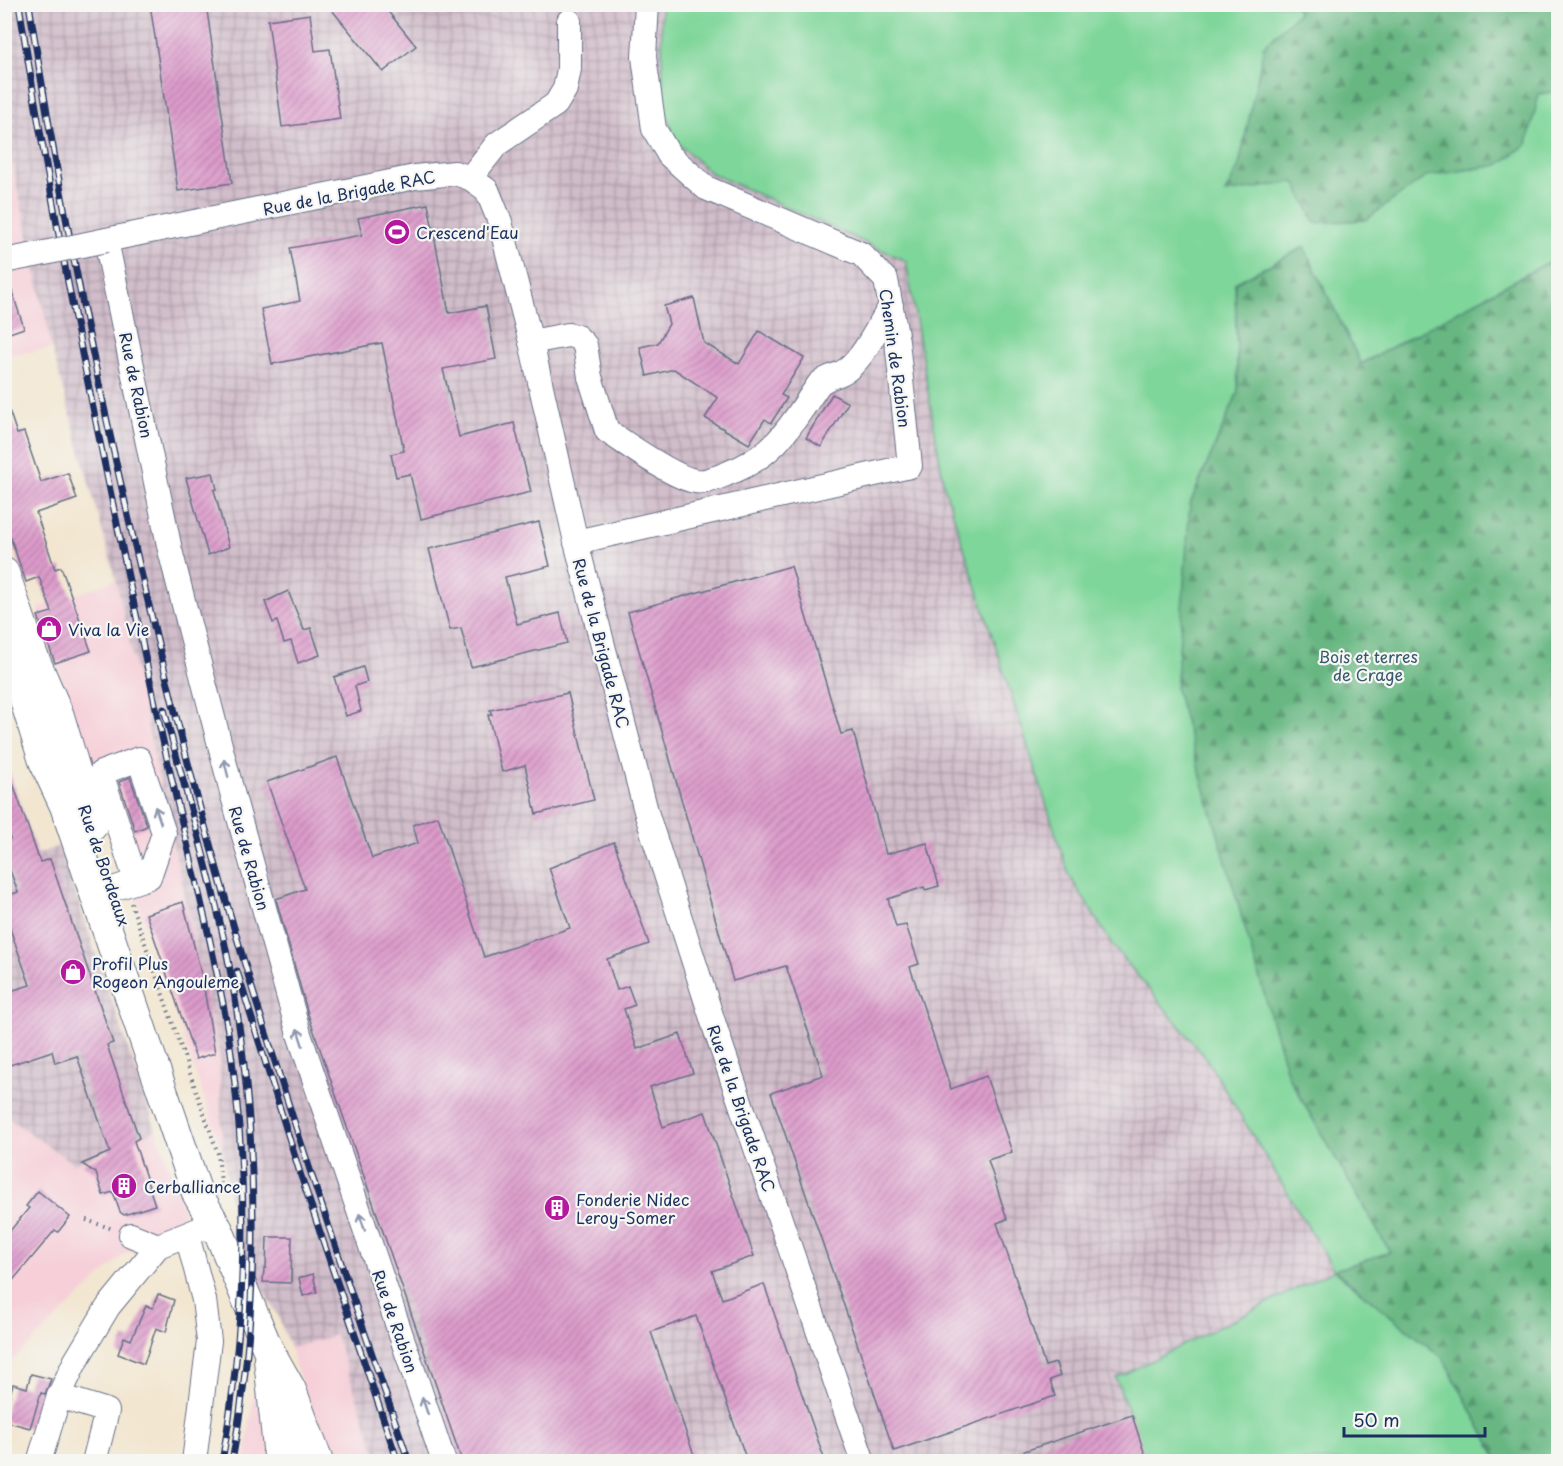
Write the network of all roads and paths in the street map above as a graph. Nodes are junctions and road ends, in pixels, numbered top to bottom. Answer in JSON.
{"nodes":[{"id":1,"x":647,"y":4,"type":"edge"},
{"id":2,"x":569,"y":21,"type":"dead end"},
{"id":3,"x":470,"y":178,"type":"junction"},
{"id":4,"x":106,"y":240,"type":"junction"},
{"id":5,"x":4,"y":261,"type":"edge"},
{"id":6,"x":891,"y":306,"type":"junction"},
{"id":7,"x":531,"y":342,"type":"junction"},
{"id":8,"x":576,"y":542,"type":"junction"},
{"id":9,"x":4,"y":573,"type":"edge"},
{"id":10,"x":4,"y":601,"type":"edge"},
{"id":11,"x":4,"y":633,"type":"edge"},
{"id":12,"x":32,"y":681,"type":"junction"},
{"id":13,"x":90,"y":775,"type":"junction"},
{"id":14,"x":125,"y":885,"type":"junction"},
{"id":15,"x":216,"y":1189,"type":"junction"},
{"id":16,"x":86,"y":1220,"type":"dead end"},
{"id":17,"x":218,"y":1230,"type":"junction"},
{"id":18,"x":131,"y":1235,"type":"joint"},
{"id":19,"x":187,"y":1235,"type":"junction"},
{"id":20,"x":158,"y":1246,"type":"junction"},
{"id":21,"x":267,"y":1347,"type":"junction"},
{"id":22,"x":59,"y":1396,"type":"junction"},
{"id":23,"x":312,"y":1459,"type":"edge"},
{"id":24,"x":39,"y":1461,"type":"edge"},
{"id":25,"x":93,"y":1461,"type":"edge"},
{"id":26,"x":194,"y":1461,"type":"edge"},
{"id":27,"x":282,"y":1461,"type":"edge"},
{"id":28,"x":444,"y":1461,"type":"edge"},
{"id":29,"x":863,"y":1461,"type":"edge"}],
"edges":[{"from":1,"to":6,"type":"street","name":"Chemin de Rabion"},
{"from":2,"to":3,"type":"street"},
{"from":3,"to":4,"type":"street","name":"Rue de la Brigade RAC"},
{"from":3,"to":7,"type":"street","name":"Rue de la Brigade RAC"},
{"from":4,"to":5,"type":"street","name":"Rue de la Brigade RAC","bridge":true},
{"from":28,"to":4,"type":"street","name":"Rue de Rabion","one_way":true},
{"from":6,"to":7,"type":"street"},
{"from":6,"to":8,"type":"street","name":"Chemin de Rabion"},
{"from":7,"to":8,"type":"street","name":"Rue de la Brigade RAC"},
{"from":8,"to":29,"type":"street","name":"Rue de la Brigade RAC"},
{"from":9,"to":12,"type":"main road","name":"Rue de Bordeaux"},
{"from":10,"to":15,"type":"street"},
{"from":11,"to":12,"type":"main road","name":"Rue de Bordeaux"},
{"from":12,"to":13,"type":"main road","name":"Rue de Bordeaux"},
{"from":12,"to":17,"type":"main road","name":"Rue de Bordeaux"},
{"from":13,"to":14,"type":"main road","name":"Rue de Bordeaux"},
{"from":14,"to":13,"type":"street","one_way":true},
{"from":14,"to":15,"type":"main road","name":"Rue de Bordeaux"},
{"from":14,"to":15,"type":"path"},
{"from":15,"to":17,"type":"main road","name":"Rue de Bordeaux"},
{"from":16,"to":18,"type":"path"},
{"from":17,"to":19,"type":"street"},
{"from":17,"to":21,"type":"main road","name":"Rue de Bordeaux"},
{"from":18,"to":20,"type":"street"},
{"from":19,"to":20,"type":"street"},
{"from":19,"to":26,"type":"street"},
{"from":20,"to":22,"type":"street"},
{"from":21,"to":23,"type":"main road","name":"Rue de Bordeaux"},
{"from":21,"to":27,"type":"main road","name":"Rue de Bordeaux"},
{"from":22,"to":24,"type":"street"},
{"from":22,"to":25,"type":"street"}]}
